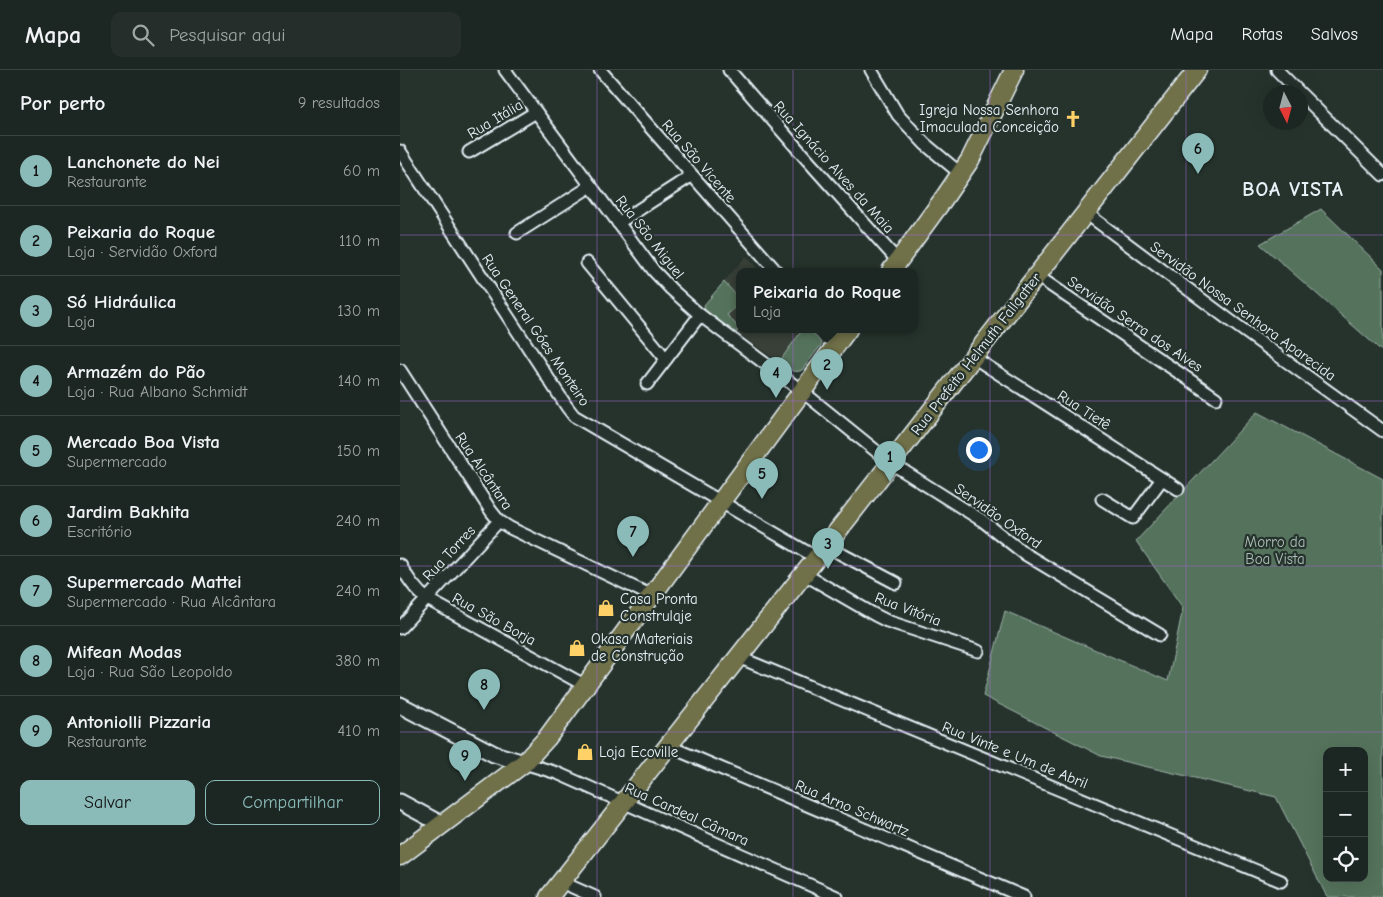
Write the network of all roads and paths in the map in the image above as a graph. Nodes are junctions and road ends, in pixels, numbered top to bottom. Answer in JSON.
{"nodes":[{"id":1,"x":506,"y":70,"type":"edge"},
{"id":2,"x":600,"y":70,"type":"edge"},
{"id":3,"x":729,"y":70,"type":"edge"},
{"id":4,"x":871,"y":70,"type":"edge"},
{"id":5,"x":1014,"y":70,"type":"edge"},
{"id":6,"x":1197,"y":70,"type":"edge"},
{"id":7,"x":1277,"y":70,"type":"edge"},
{"id":8,"x":1292,"y":85,"type":"edge"},
{"id":9,"x":1308,"y":101,"type":"edge"},
{"id":10,"x":536,"y":112,"type":"junction"},
{"id":11,"x":400,"y":151,"type":"edge"},
{"id":12,"x":469,"y":152,"type":"dead end"},
{"id":13,"x":961,"y":174,"type":"junction"},
{"id":14,"x":691,"y":176,"type":"junction"},
{"id":15,"x":1383,"y":176,"type":"edge"},
{"id":16,"x":591,"y":186,"type":"junction"},
{"id":17,"x":1086,"y":213,"type":"junction"},
{"id":18,"x":618,"y":222,"type":"junction"},
{"id":19,"x":517,"y":233,"type":"dead end"},
{"id":20,"x":587,"y":263,"type":"dead end"},
{"id":21,"x":894,"y":266,"type":"edge"},
{"id":22,"x":773,"y":268,"type":"edge"},
{"id":23,"x":1037,"y":276,"type":"junction"},
{"id":24,"x":700,"y":315,"type":"junction"},
{"id":25,"x":843,"y":336,"type":"edge"},
{"id":26,"x":974,"y":357,"type":"junction"},
{"id":27,"x":666,"y":359,"type":"junction"},
{"id":28,"x":400,"y":370,"type":"edge"},
{"id":29,"x":647,"y":384,"type":"dead end"},
{"id":30,"x":803,"y":392,"type":"junction"},
{"id":31,"x":1216,"y":398,"type":"dead end"},
{"id":32,"x":1383,"y":431,"type":"edge"},
{"id":33,"x":891,"y":463,"type":"junction"},
{"id":34,"x":1162,"y":478,"type":"junction"},
{"id":35,"x":1178,"y":489,"type":"dead end"},
{"id":36,"x":1102,"y":499,"type":"dead end"},
{"id":37,"x":721,"y":502,"type":"junction"},
{"id":38,"x":499,"y":521,"type":"junction"},
{"id":39,"x":821,"y":552,"type":"junction"},
{"id":40,"x":400,"y":565,"type":"edge"},
{"id":41,"x":804,"y":574,"type":"junction"},
{"id":42,"x":896,"y":583,"type":"dead end"},
{"id":43,"x":652,"y":596,"type":"junction"},
{"id":44,"x":427,"y":599,"type":"junction"},
{"id":45,"x":400,"y":628,"type":"edge"},
{"id":46,"x":1160,"y":635,"type":"dead end"},
{"id":47,"x":978,"y":651,"type":"dead end"},
{"id":48,"x":738,"y":657,"type":"junction"},
{"id":49,"x":586,"y":686,"type":"junction"},
{"id":50,"x":400,"y":705,"type":"edge"},
{"id":51,"x":668,"y":746,"type":"junction"},
{"id":52,"x":524,"y":763,"type":"junction"},
{"id":53,"x":400,"y":802,"type":"edge"},
{"id":54,"x":624,"y":802,"type":"junction"},
{"id":55,"x":441,"y":824,"type":"junction"},
{"id":56,"x":400,"y":856,"type":"edge"},
{"id":57,"x":1281,"y":881,"type":"dead end"},
{"id":58,"x":561,"y":882,"type":"junction"},
{"id":59,"x":549,"y":897,"type":"edge"},
{"id":60,"x":594,"y":897,"type":"edge"},
{"id":61,"x":837,"y":897,"type":"edge"},
{"id":62,"x":1024,"y":897,"type":"edge"}],
"edges":[{"from":1,"to":10,"type":"street","name":"Rua São Miguel"},
{"from":2,"to":14,"type":"street","name":"Rua São Vicente"},
{"from":3,"to":21,"type":"street","name":"Rua Ignácio Alves da Maia"},
{"from":4,"to":13,"type":"street"},
{"from":5,"to":13,"type":"main road"},
{"from":6,"to":17,"type":"main road","name":"Rua Prefeito Helmuth Fallgatter"},
{"from":7,"to":8,"type":"street"},
{"from":9,"to":15,"type":"street"},
{"from":10,"to":12,"type":"street","name":"Rua Itália"},
{"from":10,"to":16,"type":"street","name":"Rua São Miguel"},
{"from":11,"to":37,"type":"street","name":"Rua General Góes Monteiro"},
{"from":13,"to":21,"type":"main road"},
{"from":14,"to":18,"type":"street"},
{"from":14,"to":22,"type":"street","name":"Rua São Vicente"},
{"from":16,"to":18,"type":"street","name":"Rua São Miguel"},
{"from":16,"to":19,"type":"street"},
{"from":17,"to":23,"type":"main road","name":"Rua Prefeito Helmuth Fallgatter"},
{"from":17,"to":32,"type":"street","name":"Servidão Nossa Senhora Aparecida"},
{"from":18,"to":24,"type":"street","name":"Rua São Miguel"},
{"from":20,"to":27,"type":"street"},
{"from":23,"to":26,"type":"main road","name":"Rua Prefeito Helmuth Fallgatter"},
{"from":23,"to":31,"type":"street","name":"Servidão Serra dos Alves"},
{"from":24,"to":27,"type":"street"},
{"from":24,"to":30,"type":"street","name":"Rua São Miguel"},
{"from":25,"to":30,"type":"main road"},
{"from":26,"to":33,"type":"main road","name":"Rua Prefeito Helmuth Fallgatter"},
{"from":26,"to":34,"type":"street","name":"Rua Tietê"},
{"from":27,"to":29,"type":"street"},
{"from":28,"to":38,"type":"street","name":"Rua Alcântara"},
{"from":30,"to":33,"type":"street","name":"Servidão Oxford"},
{"from":30,"to":37,"type":"main road"},
{"from":33,"to":39,"type":"main road","name":"Rua Prefeito Helmuth Fallgatter"},
{"from":33,"to":46,"type":"street","name":"Servidão Oxford"},
{"from":34,"to":35,"type":"street","name":"Rua Tietê"},
{"from":34,"to":36,"type":"street"},
{"from":37,"to":39,"type":"street","name":"Rua General Góes Monteiro"},
{"from":37,"to":43,"type":"main road"},
{"from":38,"to":43,"type":"street","name":"Rua Alcântara"},
{"from":38,"to":44,"type":"street","name":"Rua Torres"},
{"from":39,"to":41,"type":"main road","name":"Rua Prefeito Helmuth Fallgatter"},
{"from":39,"to":42,"type":"street","name":"Rua General Góes Monteiro"},
{"from":40,"to":44,"type":"street","name":"Rua São Borja"},
{"from":41,"to":47,"type":"street","name":"Rua Vitória"},
{"from":41,"to":48,"type":"main road","name":"Rua Prefeito Helmuth Fallgatter"},
{"from":43,"to":49,"type":"main road"},
{"from":44,"to":45,"type":"street","name":"Rua Torres"},
{"from":44,"to":49,"type":"street","name":"Rua São Borja"},
{"from":48,"to":51,"type":"main road","name":"Rua Prefeito Helmuth Fallgatter"},
{"from":48,"to":57,"type":"street","name":"Rua Vinte e Um de Abril"},
{"from":49,"to":52,"type":"main road"},
{"from":50,"to":52,"type":"street"},
{"from":51,"to":54,"type":"main road","name":"Rua Prefeito Helmuth Fallgatter"},
{"from":51,"to":62,"type":"street","name":"Rua Arno Schwartz"},
{"from":52,"to":54,"type":"street","name":"Rua Cardeal Câmara"},
{"from":52,"to":55,"type":"main road"},
{"from":53,"to":55,"type":"street"},
{"from":54,"to":58,"type":"main road","name":"Rua Prefeito Helmuth Fallgatter"},
{"from":54,"to":61,"type":"street","name":"Rua Cardeal Câmara"},
{"from":55,"to":56,"type":"main road"},
{"from":58,"to":59,"type":"main road","name":"Rua Prefeito Helmuth Fallgatter"},
{"from":58,"to":60,"type":"street"}]}
